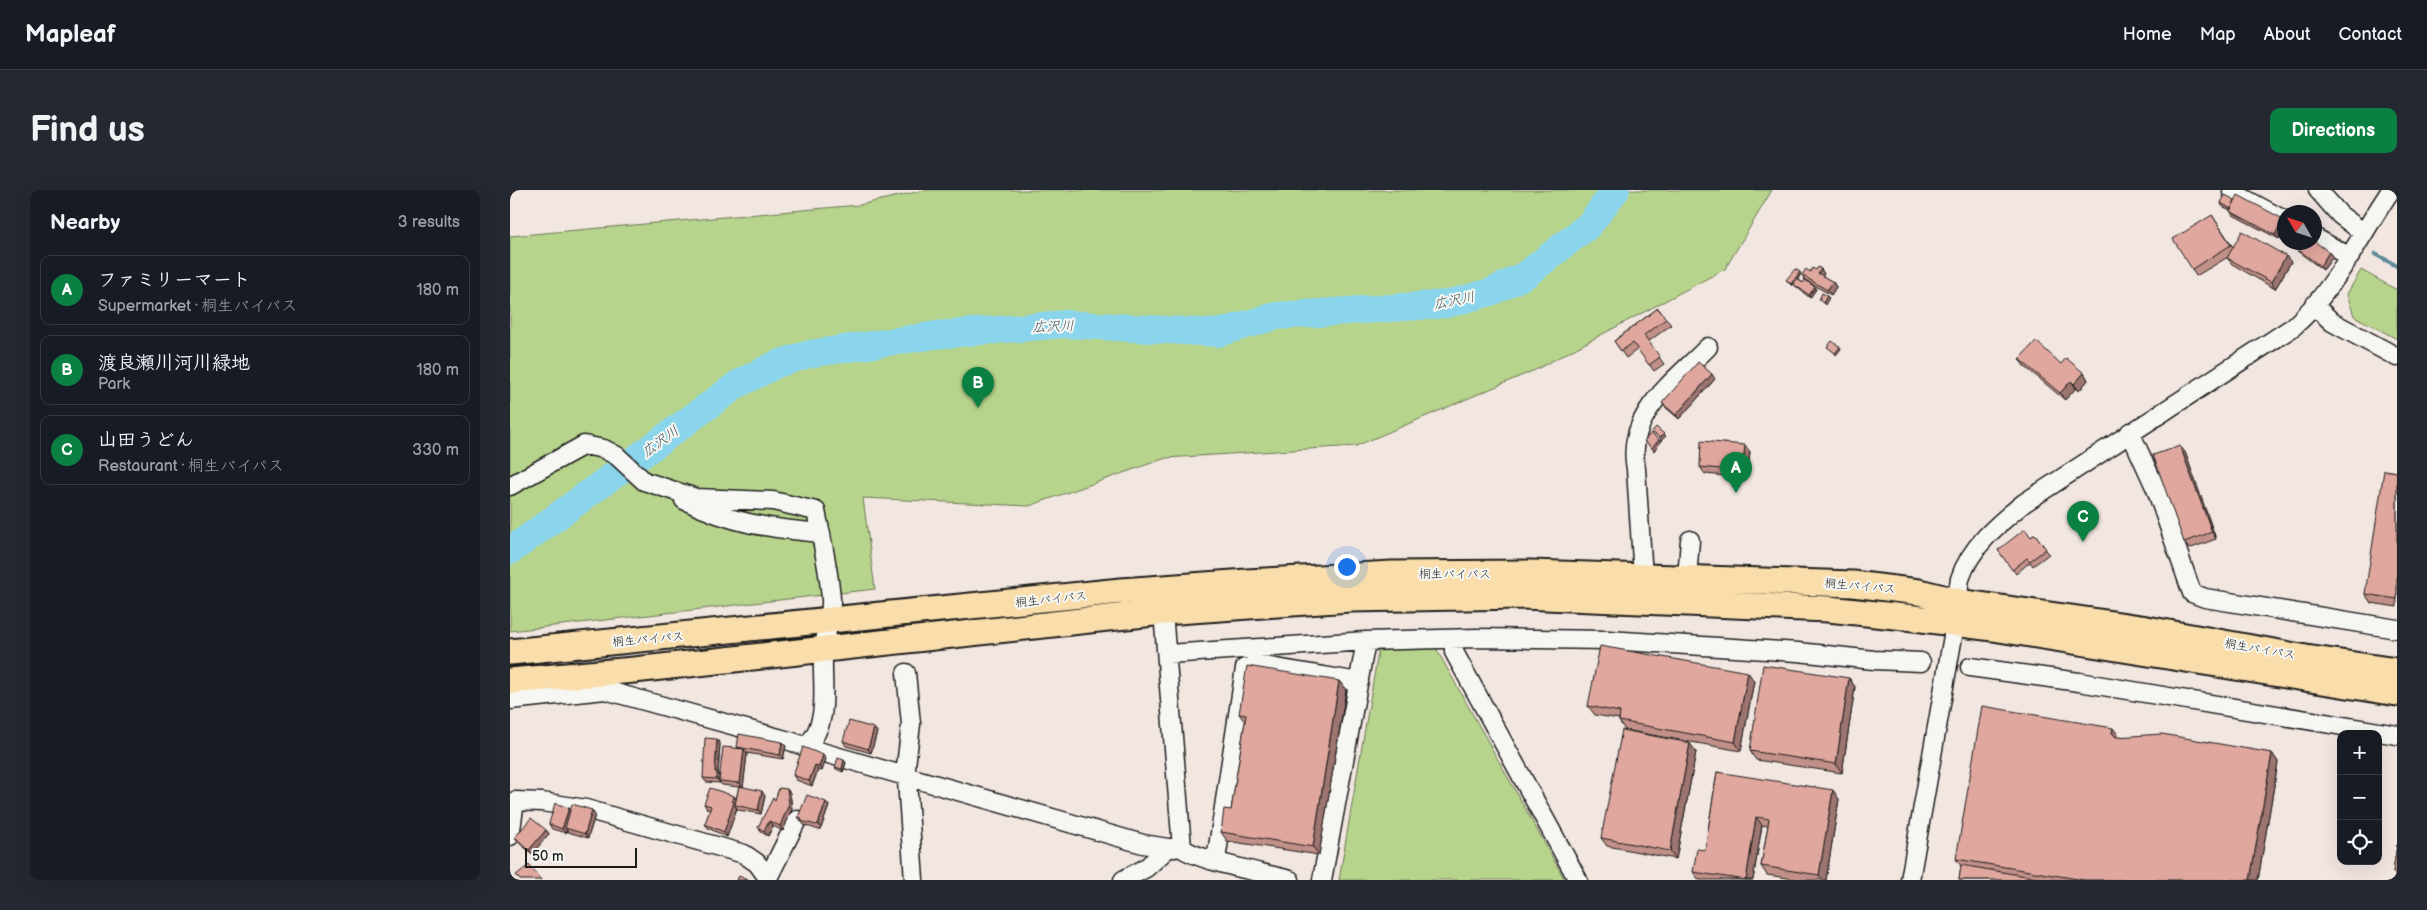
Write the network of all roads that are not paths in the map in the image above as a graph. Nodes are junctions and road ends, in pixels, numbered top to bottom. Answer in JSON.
{"nodes":[{"id":1,"x":2318,"y":190,"type":"edge"},
{"id":2,"x":2391,"y":190,"type":"edge"},
{"id":3,"x":2232,"y":192,"type":"dead end"},
{"id":4,"x":2277,"y":216,"type":"edge"},
{"id":5,"x":2364,"y":233,"type":"junction"},
{"id":6,"x":2322,"y":241,"type":"edge"},
{"id":7,"x":2350,"y":256,"type":"junction"},
{"id":8,"x":2315,"y":306,"type":"junction"},
{"id":9,"x":1708,"y":347,"type":"dead end"},
{"id":10,"x":2397,"y":357,"type":"edge"},
{"id":11,"x":2130,"y":432,"type":"junction"},
{"id":12,"x":646,"y":482,"type":"junction"},
{"id":13,"x":510,"y":486,"type":"edge"},
{"id":14,"x":821,"y":533,"type":"junction"},
{"id":15,"x":1690,"y":540,"type":"dead end"},
{"id":16,"x":1642,"y":577,"type":"junction"},
{"id":17,"x":1688,"y":578,"type":"junction"},
{"id":18,"x":1163,"y":612,"type":"junction"},
{"id":19,"x":1957,"y":613,"type":"junction"},
{"id":20,"x":830,"y":622,"type":"junction"},
{"id":21,"x":2397,"y":629,"type":"edge"},
{"id":22,"x":1454,"y":639,"type":"junction"},
{"id":23,"x":1366,"y":641,"type":"junction"},
{"id":24,"x":824,"y":649,"type":"junction"},
{"id":25,"x":510,"y":652,"type":"edge"},
{"id":26,"x":1168,"y":654,"type":"junction"},
{"id":27,"x":1921,"y":662,"type":"dead end"},
{"id":28,"x":1970,"y":667,"type":"dead end"},
{"id":29,"x":2397,"y":671,"type":"edge"},
{"id":30,"x":906,"y":672,"type":"dead end"},
{"id":31,"x":510,"y":681,"type":"edge"},
{"id":32,"x":1359,"y":682,"type":"junction"},
{"id":33,"x":2397,"y":693,"type":"edge"},
{"id":34,"x":510,"y":700,"type":"edge"},
{"id":35,"x":2397,"y":735,"type":"edge"},
{"id":36,"x":806,"y":746,"type":"junction"},
{"id":37,"x":906,"y":775,"type":"junction"},
{"id":38,"x":798,"y":820,"type":"edge"},
{"id":39,"x":510,"y":836,"type":"edge"},
{"id":40,"x":1175,"y":848,"type":"junction"},
{"id":41,"x":1216,"y":860,"type":"junction"},
{"id":42,"x":768,"y":879,"type":"edge"},
{"id":43,"x":914,"y":880,"type":"edge"},
{"id":44,"x":1123,"y":880,"type":"edge"},
{"id":45,"x":1290,"y":880,"type":"edge"},
{"id":46,"x":1322,"y":880,"type":"edge"},
{"id":47,"x":1578,"y":880,"type":"edge"},
{"id":48,"x":1910,"y":880,"type":"edge"}],
"edges":[{"from":1,"to":5,"type":"street"},
{"from":2,"to":5,"type":"street"},
{"from":3,"to":4,"type":"street"},
{"from":5,"to":7,"type":"street"},
{"from":6,"to":7,"type":"street"},
{"from":7,"to":8,"type":"street"},
{"from":8,"to":10,"type":"street"},
{"from":8,"to":11,"type":"street"},
{"from":9,"to":16,"type":"street"},
{"from":11,"to":19,"type":"street"},
{"from":11,"to":21,"type":"street"},
{"from":12,"to":13,"type":"street"},
{"from":12,"to":14,"type":"street"},
{"from":12,"to":14,"type":"street"},
{"from":14,"to":20,"type":"street"},
{"from":15,"to":17,"type":"street"},
{"from":16,"to":17,"type":"highway","name":"桐生バイパス"},
{"from":16,"to":20,"type":"highway","name":"桐生バイパス"},
{"from":17,"to":19,"type":"highway","name":"桐生バイパス"},
{"from":18,"to":19,"type":"highway","name":"桐生バイパス"},
{"from":18,"to":24,"type":"highway","name":"桐生バイパス"},
{"from":18,"to":26,"type":"street"},
{"from":19,"to":29,"type":"highway","name":"桐生バイパス"},
{"from":19,"to":33,"type":"highway","name":"桐生バイパス"},
{"from":19,"to":48,"type":"street"},
{"from":20,"to":24,"type":"street"},
{"from":20,"to":25,"type":"highway","name":"桐生バイパス"},
{"from":22,"to":23,"type":"street"},
{"from":22,"to":27,"type":"street"},
{"from":22,"to":47,"type":"street"},
{"from":23,"to":26,"type":"street"},
{"from":23,"to":32,"type":"street"},
{"from":24,"to":31,"type":"highway","name":"桐生バイパス"},
{"from":24,"to":36,"type":"street"},
{"from":26,"to":40,"type":"street"},
{"from":28,"to":35,"type":"street"},
{"from":30,"to":37,"type":"street"},
{"from":32,"to":41,"type":"street"},
{"from":32,"to":46,"type":"street"},
{"from":34,"to":36,"type":"street"},
{"from":36,"to":37,"type":"street"},
{"from":37,"to":40,"type":"street"},
{"from":37,"to":43,"type":"street"},
{"from":38,"to":42,"type":"street"},
{"from":39,"to":42,"type":"street"},
{"from":40,"to":41,"type":"street"},
{"from":40,"to":44,"type":"street"},
{"from":41,"to":45,"type":"street"}]}
